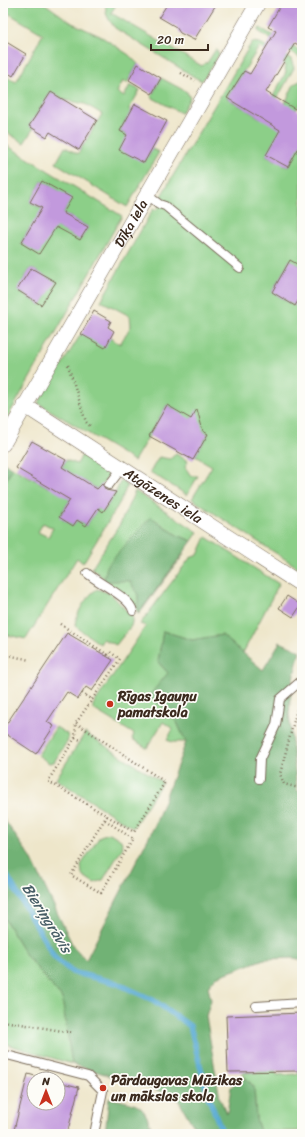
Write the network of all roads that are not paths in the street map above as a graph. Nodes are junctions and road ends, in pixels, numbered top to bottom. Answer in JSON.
{"nodes":[{"id":1,"x":258,"y":3,"type":"edge"},
{"id":2,"x":146,"y":194,"type":"junction"},
{"id":3,"x":240,"y":268,"type":"dead end"},
{"id":4,"x":24,"y":405,"type":"junction"},
{"id":5,"x":3,"y":444,"type":"edge"},
{"id":6,"x":122,"y":468,"type":"junction"},
{"id":7,"x":109,"y":485,"type":"dead end"},
{"id":8,"x":87,"y":573,"type":"dead end"},
{"id":9,"x":302,"y":585,"type":"edge"},
{"id":10,"x":133,"y":611,"type":"dead end"},
{"id":11,"x":302,"y":680,"type":"edge"},
{"id":12,"x":259,"y":778,"type":"dead end"},
{"id":13,"x":302,"y":1003,"type":"edge"},
{"id":14,"x":256,"y":1006,"type":"dead end"},
{"id":15,"x":3,"y":1054,"type":"edge"},
{"id":16,"x":94,"y":1134,"type":"edge"}],
"edges":[{"from":1,"to":2,"type":"street","name":"Dīķa iela"},
{"from":2,"to":3,"type":"lane"},
{"from":2,"to":4,"type":"street","name":"Dīķa iela"},
{"from":4,"to":5,"type":"street","name":"Dīķa iela"},
{"from":4,"to":6,"type":"street","name":"Atgāzenes iela"},
{"from":6,"to":7,"type":"lane"},
{"from":6,"to":9,"type":"street","name":"Atgāzenes iela"},
{"from":8,"to":10,"type":"lane"},
{"from":11,"to":12,"type":"lane"},
{"from":13,"to":14,"type":"lane"},
{"from":15,"to":16,"type":"lane"}]}
